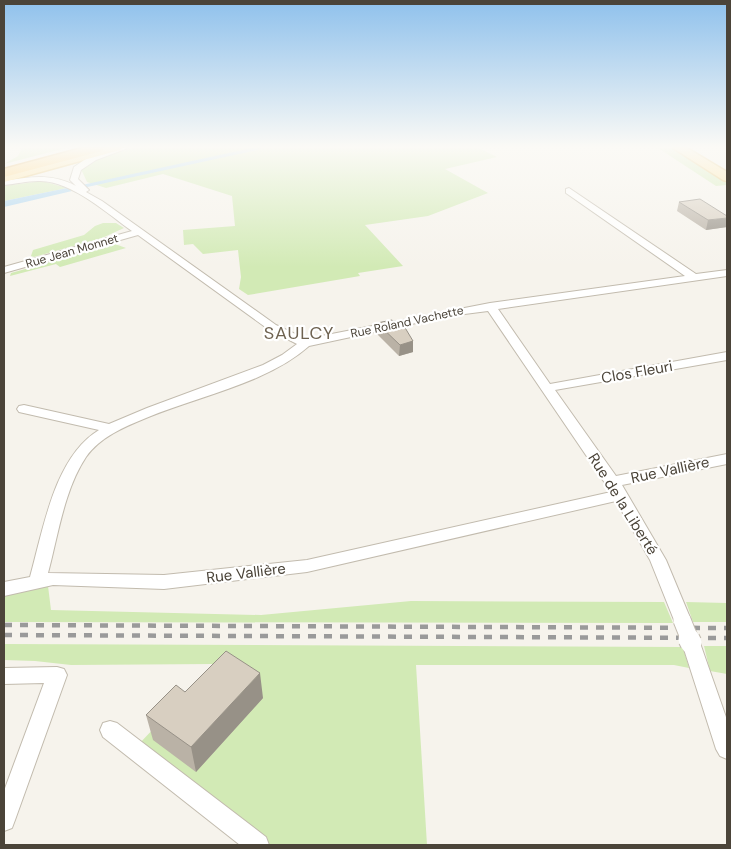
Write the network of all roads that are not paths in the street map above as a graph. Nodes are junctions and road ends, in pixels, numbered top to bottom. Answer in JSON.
{"nodes":[{"id":1,"x":78,"y":188,"type":"edge"},
{"id":2,"x":569,"y":191,"type":"dead end"},
{"id":3,"x":140,"y":232,"type":"junction"},
{"id":4,"x":4,"y":270,"type":"edge"},
{"id":5,"x":727,"y":273,"type":"edge"},
{"id":6,"x":695,"y":278,"type":"junction"},
{"id":7,"x":490,"y":306,"type":"junction"},
{"id":8,"x":305,"y":343,"type":"junction"},
{"id":9,"x":727,"y":356,"type":"edge"},
{"id":10,"x":548,"y":388,"type":"junction"},
{"id":11,"x":24,"y":409,"type":"dead end"},
{"id":12,"x":112,"y":429,"type":"junction"},
{"id":13,"x":727,"y":459,"type":"edge"},
{"id":14,"x":616,"y":488,"type":"junction"},
{"id":15,"x":38,"y":581,"type":"junction"},
{"id":16,"x":4,"y":589,"type":"edge"},
{"id":17,"x":4,"y":676,"type":"edge"},
{"id":18,"x":110,"y":730,"type":"dead end"},
{"id":19,"x":727,"y":749,"type":"edge"},
{"id":20,"x":4,"y":820,"type":"edge"},
{"id":21,"x":258,"y":845,"type":"edge"}],
"edges":[{"from":1,"to":3,"type":"street"},
{"from":2,"to":6,"type":"street"},
{"from":3,"to":4,"type":"street","name":"Rue Jean Monnet"},
{"from":3,"to":8,"type":"street"},
{"from":5,"to":6,"type":"street","name":"Rue Roland Vachette"},
{"from":6,"to":7,"type":"street","name":"Rue Roland Vachette"},
{"from":7,"to":8,"type":"street","name":"Rue Roland Vachette"},
{"from":7,"to":10,"type":"street","name":"Rue de la Liberté"},
{"from":8,"to":12,"type":"street"},
{"from":9,"to":10,"type":"street","name":"Clos Fleuri"},
{"from":10,"to":14,"type":"street","name":"Rue de la Liberté"},
{"from":11,"to":12,"type":"street"},
{"from":12,"to":15,"type":"street"},
{"from":13,"to":14,"type":"street","name":"Rue Vallière"},
{"from":14,"to":15,"type":"street","name":"Rue Vallière"},
{"from":14,"to":19,"type":"street","name":"Rue de la Liberté","bridge":true},
{"from":15,"to":16,"type":"street","name":"Rue Vallière"},
{"from":17,"to":20,"type":"street"},
{"from":18,"to":21,"type":"street"}]}
